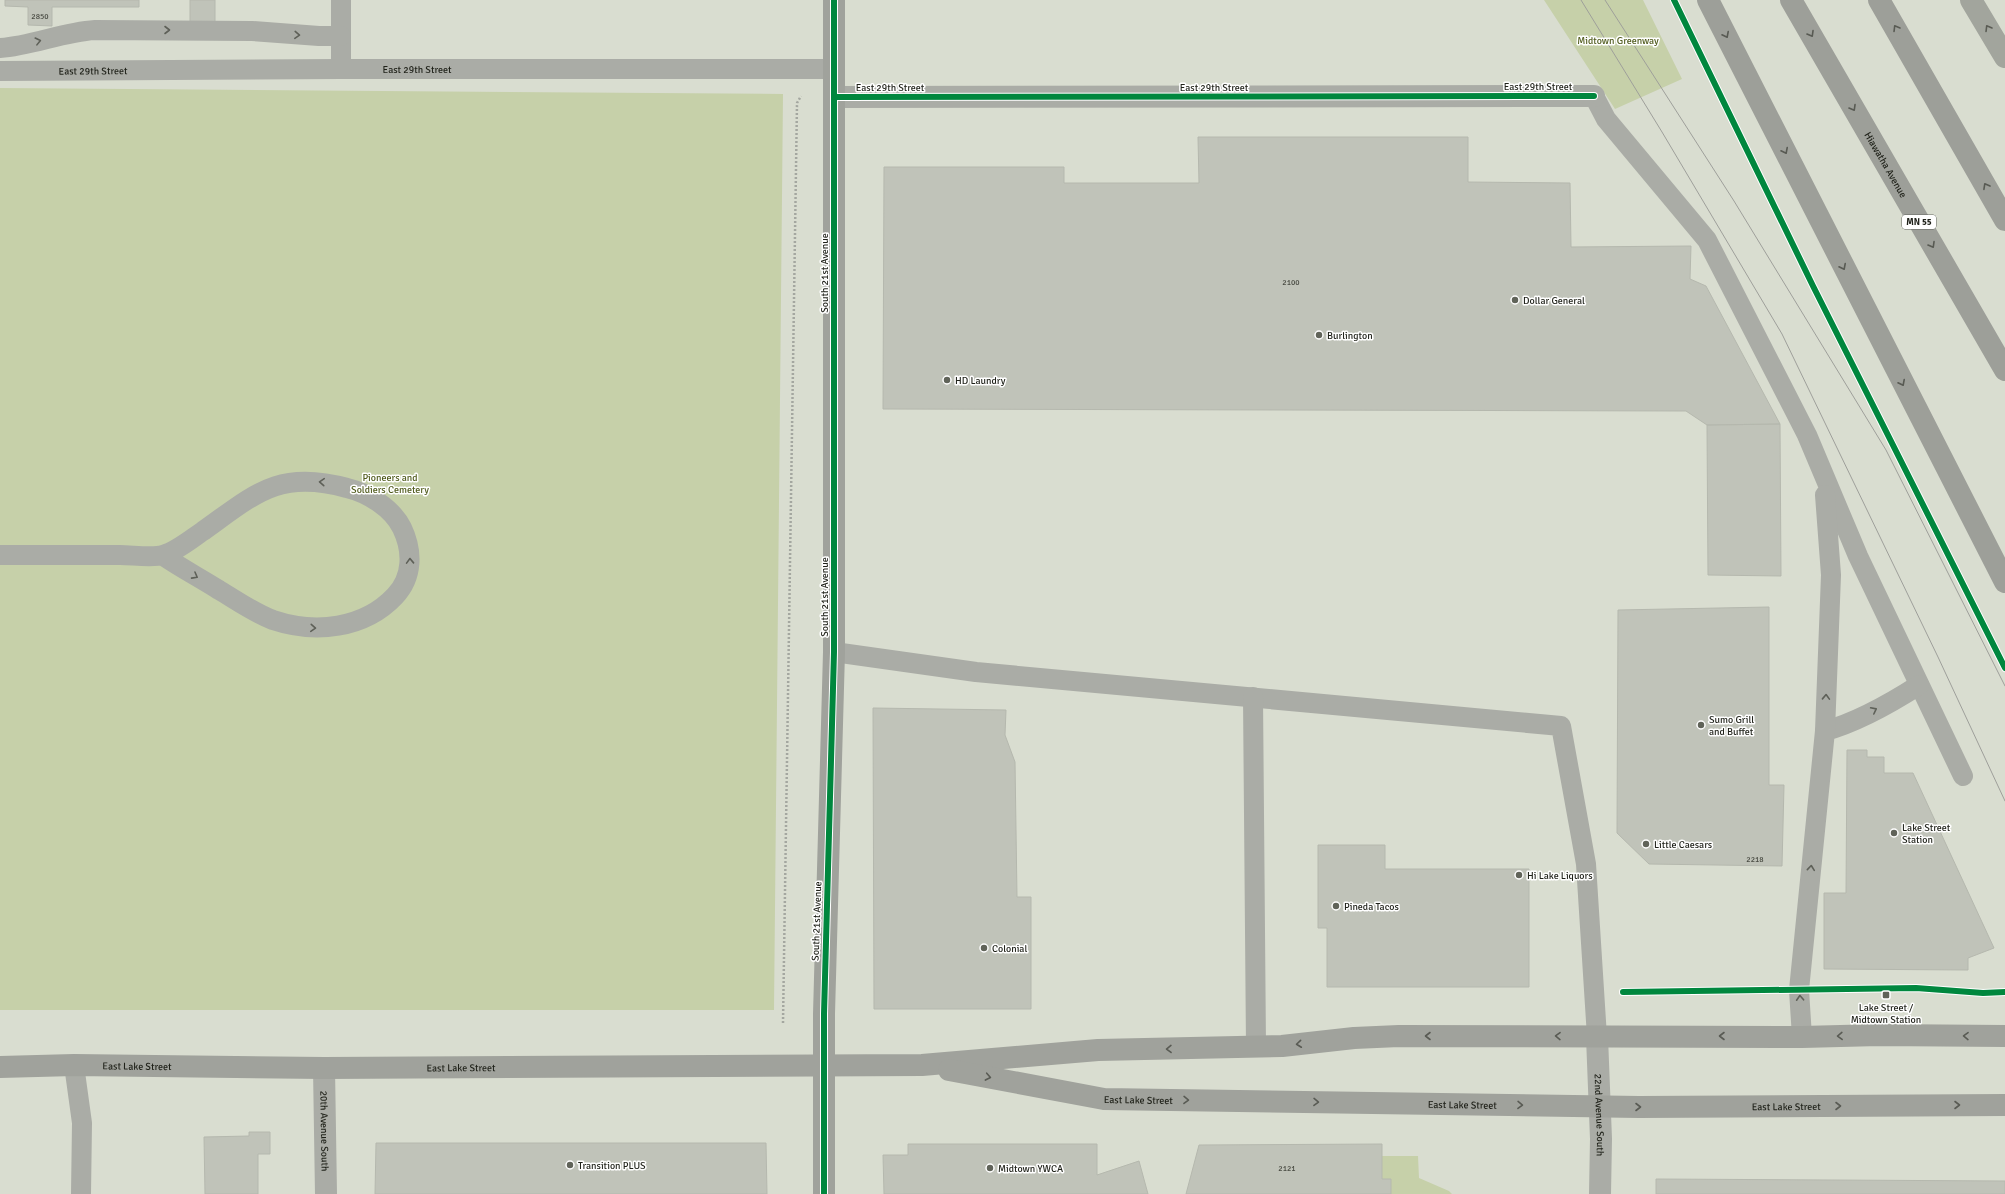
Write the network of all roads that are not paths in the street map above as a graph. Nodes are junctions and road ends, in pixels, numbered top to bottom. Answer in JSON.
{"nodes":[{"id":1,"x":341,"y":0,"type":"edge"},
{"id":2,"x":834,"y":0,"type":"edge"},
{"id":3,"x":1708,"y":0,"type":"edge"},
{"id":4,"x":1791,"y":0,"type":"edge"},
{"id":5,"x":1879,"y":0,"type":"edge"},
{"id":6,"x":1971,"y":0,"type":"edge"},
{"id":7,"x":341,"y":36,"type":"junction"},
{"id":8,"x":0,"y":48,"type":"edge"},
{"id":9,"x":2005,"y":57,"type":"edge"},
{"id":10,"x":341,"y":69,"type":"junction"},
{"id":11,"x":835,"y":69,"type":"junction"},
{"id":12,"x":0,"y":71,"type":"edge"},
{"id":13,"x":1594,"y":96,"type":"joint"},
{"id":14,"x":835,"y":97,"type":"junction"},
{"id":15,"x":2005,"y":220,"type":"edge"},
{"id":16,"x":2005,"y":370,"type":"edge"},
{"id":17,"x":1824,"y":480,"type":"junction"},
{"id":18,"x":0,"y":555,"type":"edge"},
{"id":19,"x":162,"y":555,"type":"junction"},
{"id":20,"x":2005,"y":582,"type":"edge"},
{"id":21,"x":834,"y":652,"type":"junction"},
{"id":22,"x":1919,"y":685,"type":"junction"},
{"id":23,"x":1253,"y":697,"type":"junction"},
{"id":24,"x":1825,"y":730,"type":"junction"},
{"id":25,"x":1963,"y":776,"type":"dead end"},
{"id":26,"x":2005,"y":1036,"type":"edge"},
{"id":27,"x":1597,"y":1037,"type":"junction"},
{"id":28,"x":1802,"y":1037,"type":"junction"},
{"id":29,"x":1256,"y":1047,"type":"junction"},
{"id":30,"x":74,"y":1065,"type":"junction"},
{"id":31,"x":824,"y":1065,"type":"junction"},
{"id":32,"x":922,"y":1065,"type":"junction"},
{"id":33,"x":0,"y":1067,"type":"edge"},
{"id":34,"x":324,"y":1068,"type":"junction"},
{"id":35,"x":2005,"y":1105,"type":"edge"},
{"id":36,"x":1599,"y":1106,"type":"junction"},
{"id":37,"x":81,"y":1194,"type":"edge"},
{"id":38,"x":326,"y":1194,"type":"edge"},
{"id":39,"x":824,"y":1194,"type":"edge"},
{"id":40,"x":1600,"y":1194,"type":"edge"}],
"edges":[{"from":1,"to":7,"type":"lane"},
{"from":2,"to":11,"type":"main road","name":"South 21st Avenue"},
{"from":3,"to":20,"type":"highway","one_way":true},
{"from":4,"to":16,"type":"highway","name":"Hiawatha Avenue","number":"MN 55","one_way":true},
{"from":15,"to":5,"type":"highway","one_way":true},
{"from":9,"to":6,"type":"main road","one_way":true},
{"from":8,"to":7,"type":"lane","one_way":true},
{"from":7,"to":10,"type":"lane"},
{"from":10,"to":11,"type":"lane","name":"East 29th Street"},
{"from":10,"to":12,"type":"lane","name":"East 29th Street"},
{"from":11,"to":14,"type":"main road","name":"South 21st Avenue"},
{"from":13,"to":14,"type":"street","name":"East 29th Street"},
{"from":13,"to":17,"type":"lane"},
{"from":14,"to":21,"type":"main road","name":"South 21st Avenue"},
{"from":17,"to":22,"type":"lane"},
{"from":24,"to":17,"type":"lane","one_way":true},
{"from":18,"to":19,"type":"lane"},
{"from":19,"to":19,"type":"lane","one_way":true},
{"from":21,"to":23,"type":"lane"},
{"from":21,"to":31,"type":"main road","name":"South 21st Avenue"},
{"from":24,"to":22,"type":"lane","one_way":true},
{"from":22,"to":25,"type":"lane"},
{"from":23,"to":27,"type":"lane"},
{"from":23,"to":29,"type":"lane"},
{"from":28,"to":24,"type":"lane","one_way":true},
{"from":26,"to":28,"type":"main road","name":"East Lake Street","one_way":true},
{"from":28,"to":27,"type":"main road","name":"East Lake Street","one_way":true},
{"from":27,"to":29,"type":"main road","name":"East Lake Street","one_way":true},
{"from":27,"to":36,"type":"street","name":"22nd Avenue South"},
{"from":29,"to":32,"type":"main road","name":"East Lake Street","one_way":true},
{"from":30,"to":33,"type":"main road","name":"East Lake Street"},
{"from":30,"to":34,"type":"main road","name":"East Lake Street"},
{"from":30,"to":37,"type":"lane"},
{"from":31,"to":32,"type":"main road","name":"East Lake Street"},
{"from":31,"to":34,"type":"main road","name":"East Lake Street"},
{"from":31,"to":39,"type":"main road","name":"South 21st Avenue"},
{"from":32,"to":36,"type":"main road","name":"East Lake Street","one_way":true},
{"from":34,"to":38,"type":"street","name":"20th Avenue South"},
{"from":36,"to":35,"type":"main road","name":"East Lake Street","one_way":true},
{"from":36,"to":40,"type":"street","name":"22nd Avenue South"}]}
